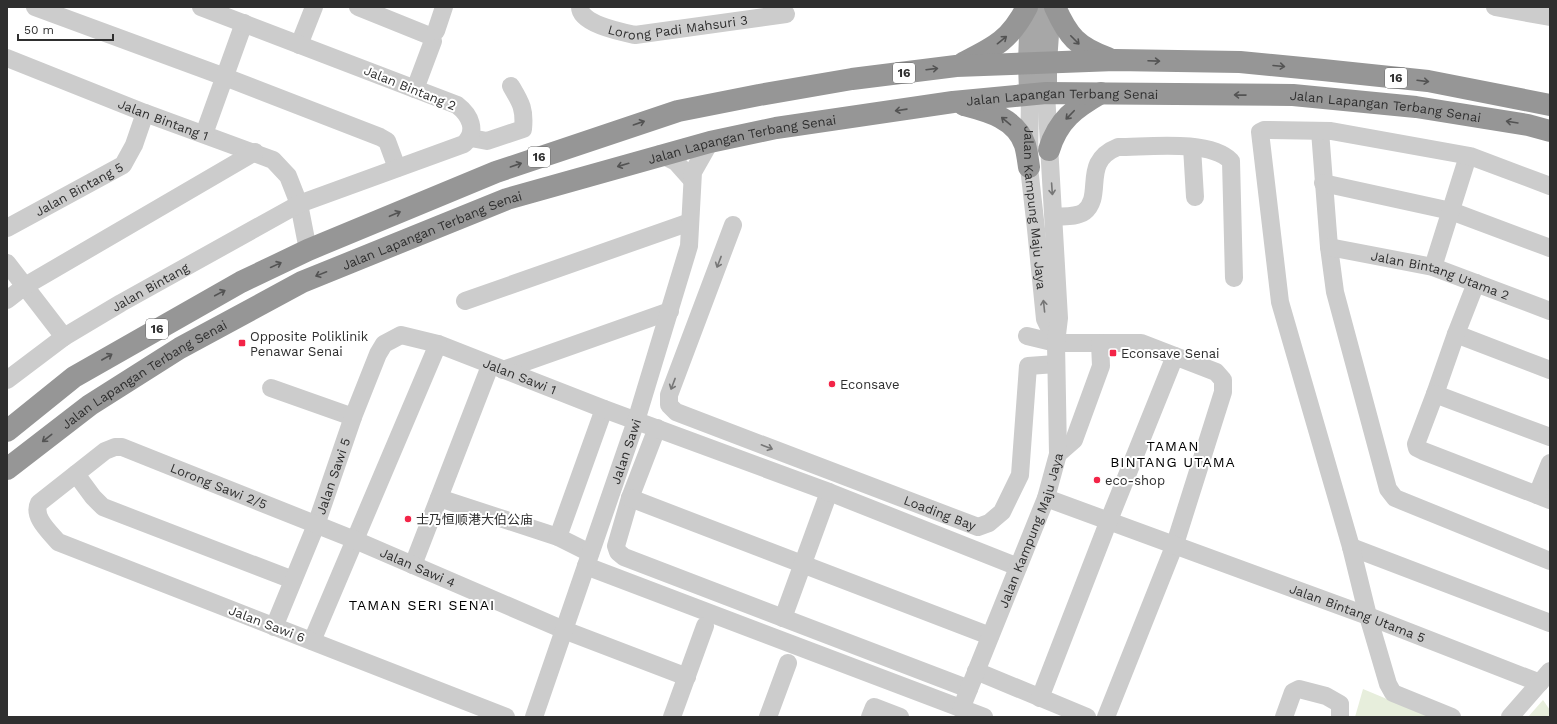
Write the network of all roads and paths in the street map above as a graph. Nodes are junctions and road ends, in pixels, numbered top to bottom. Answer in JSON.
{"nodes":[{"id":1,"x":35,"y":7,"type":"edge"},
{"id":2,"x":201,"y":7,"type":"edge"},
{"id":3,"x":314,"y":7,"type":"edge"},
{"id":4,"x":358,"y":7,"type":"edge"},
{"id":5,"x":444,"y":7,"type":"edge"},
{"id":6,"x":1027,"y":7,"type":"edge"},
{"id":7,"x":1031,"y":7,"type":"edge"},
{"id":8,"x":1050,"y":7,"type":"edge"},
{"id":9,"x":1055,"y":7,"type":"edge"},
{"id":10,"x":1495,"y":7,"type":"edge"},
{"id":11,"x":576,"y":8,"type":"edge"},
{"id":12,"x":786,"y":14,"type":"dead end"},
{"id":13,"x":1550,"y":17,"type":"edge"},
{"id":14,"x":244,"y":23,"type":"junction"},
{"id":15,"x":436,"y":31,"type":"dead end"},
{"id":16,"x":299,"y":45,"type":"junction"},
{"id":17,"x":7,"y":58,"type":"edge"},
{"id":18,"x":1115,"y":60,"type":"junction"},
{"id":19,"x":1037,"y":63,"type":"junction"},
{"id":20,"x":956,"y":66,"type":"junction"},
{"id":21,"x":225,"y":77,"type":"junction"},
{"id":22,"x":511,"y":86,"type":"dead end"},
{"id":23,"x":415,"y":89,"type":"junction"},
{"id":24,"x":1038,"y":93,"type":"junction"},
{"id":25,"x":1101,"y":93,"type":"junction"},
{"id":26,"x":953,"y":102,"type":"junction"},
{"id":27,"x":1550,"y":105,"type":"edge"},
{"id":28,"x":145,"y":113,"type":"junction"},
{"id":29,"x":1320,"y":131,"type":"junction"},
{"id":30,"x":1550,"y":131,"type":"edge"},
{"id":31,"x":204,"y":134,"type":"junction"},
{"id":32,"x":471,"y":138,"type":"junction"},
{"id":33,"x":710,"y":142,"type":"junction"},
{"id":34,"x":1192,"y":147,"type":"junction"},
{"id":35,"x":1049,"y":150,"type":"junction"},
{"id":36,"x":255,"y":152,"type":"junction"},
{"id":37,"x":660,"y":154,"type":"junction"},
{"id":38,"x":1468,"y":156,"type":"junction"},
{"id":39,"x":1029,"y":167,"type":"junction"},
{"id":40,"x":397,"y":168,"type":"junction"},
{"id":41,"x":692,"y":180,"type":"junction"},
{"id":42,"x":1323,"y":183,"type":"junction"},
{"id":43,"x":1550,"y":186,"type":"edge"},
{"id":44,"x":1195,"y":197,"type":"dead end"},
{"id":45,"x":299,"y":204,"type":"junction"},
{"id":46,"x":1451,"y":211,"type":"junction"},
{"id":47,"x":1054,"y":217,"type":"junction"},
{"id":48,"x":690,"y":222,"type":"junction"},
{"id":49,"x":732,"y":226,"type":"dead end"},
{"id":50,"x":7,"y":228,"type":"edge"},
{"id":51,"x":1329,"y":247,"type":"junction"},
{"id":52,"x":1550,"y":248,"type":"edge"},
{"id":53,"x":308,"y":250,"type":"junction"},
{"id":54,"x":7,"y":263,"type":"edge"},
{"id":55,"x":1433,"y":267,"type":"junction"},
{"id":56,"x":1234,"y":278,"type":"dead end"},
{"id":57,"x":1476,"y":283,"type":"junction"},
{"id":58,"x":25,"y":286,"type":"junction"},
{"id":59,"x":7,"y":300,"type":"edge"},
{"id":60,"x":465,"y":301,"type":"dead end"},
{"id":61,"x":670,"y":310,"type":"junction"},
{"id":62,"x":1550,"y":311,"type":"edge"},
{"id":63,"x":1456,"y":334,"type":"junction"},
{"id":64,"x":401,"y":335,"type":"joint"},
{"id":65,"x":1027,"y":336,"type":"dead end"},
{"id":66,"x":64,"y":337,"type":"junction"},
{"id":67,"x":1056,"y":343,"type":"junction"},
{"id":68,"x":1100,"y":343,"type":"junction"},
{"id":69,"x":438,"y":344,"type":"junction"},
{"id":70,"x":1175,"y":356,"type":"junction"},
{"id":71,"x":1056,"y":364,"type":"junction"},
{"id":72,"x":497,"y":368,"type":"junction"},
{"id":73,"x":1550,"y":370,"type":"edge"},
{"id":74,"x":7,"y":380,"type":"edge"},
{"id":75,"x":271,"y":388,"type":"dead end"},
{"id":76,"x":1440,"y":396,"type":"junction"},
{"id":77,"x":604,"y":409,"type":"junction"},
{"id":78,"x":353,"y":417,"type":"junction"},
{"id":79,"x":636,"y":421,"type":"junction"},
{"id":80,"x":657,"y":428,"type":"junction"},
{"id":81,"x":7,"y":431,"type":"edge"},
{"id":82,"x":1550,"y":437,"type":"edge"},
{"id":83,"x":1058,"y":454,"type":"junction"},
{"id":84,"x":798,"y":458,"type":"junction"},
{"id":85,"x":1550,"y":463,"type":"edge"},
{"id":86,"x":7,"y":468,"type":"edge"},
{"id":87,"x":76,"y":474,"type":"junction"},
{"id":88,"x":790,"y":478,"type":"junction"},
{"id":89,"x":829,"y":492,"type":"junction"},
{"id":90,"x":1544,"y":497,"type":"edge"},
{"id":91,"x":439,"y":498,"type":"junction"},
{"id":92,"x":630,"y":498,"type":"junction"},
{"id":93,"x":1046,"y":498,"type":"junction"},
{"id":94,"x":1108,"y":520,"type":"junction"},
{"id":95,"x":316,"y":525,"type":"junction"},
{"id":96,"x":558,"y":537,"type":"junction"},
{"id":97,"x":355,"y":540,"type":"junction"},
{"id":98,"x":1175,"y":544,"type":"junction"},
{"id":99,"x":1351,"y":547,"type":"junction"},
{"id":100,"x":588,"y":559,"type":"junction"},
{"id":101,"x":1550,"y":560,"type":"edge"},
{"id":102,"x":802,"y":564,"type":"junction"},
{"id":103,"x":413,"y":565,"type":"junction"},
{"id":104,"x":1018,"y":567,"type":"junction"},
{"id":105,"x":294,"y":580,"type":"junction"},
{"id":106,"x":1368,"y":616,"type":"junction"},
{"id":107,"x":783,"y":618,"type":"junction"},
{"id":108,"x":1550,"y":623,"type":"edge"},
{"id":109,"x":705,"y":626,"type":"dead end"},
{"id":110,"x":274,"y":627,"type":"junction"},
{"id":111,"x":564,"y":630,"type":"junction"},
{"id":112,"x":990,"y":636,"type":"junction"},
{"id":113,"x":312,"y":641,"type":"junction"},
{"id":114,"x":788,"y":663,"type":"dead end"},
{"id":115,"x":976,"y":671,"type":"junction"},
{"id":116,"x":687,"y":677,"type":"junction"},
{"id":117,"x":1545,"y":677,"type":"edge"},
{"id":118,"x":969,"y":689,"type":"junction"},
{"id":119,"x":1040,"y":698,"type":"junction"},
{"id":120,"x":961,"y":709,"type":"junction"},
{"id":121,"x":872,"y":712,"type":"edge"},
{"id":122,"x":506,"y":717,"type":"edge"},
{"id":123,"x":534,"y":717,"type":"edge"},
{"id":124,"x":672,"y":717,"type":"edge"},
{"id":125,"x":768,"y":717,"type":"edge"},
{"id":126,"x":900,"y":717,"type":"edge"},
{"id":127,"x":984,"y":717,"type":"edge"},
{"id":128,"x":1087,"y":717,"type":"edge"},
{"id":129,"x":1106,"y":717,"type":"edge"},
{"id":130,"x":1284,"y":717,"type":"edge"},
{"id":131,"x":1340,"y":717,"type":"edge"},
{"id":132,"x":1452,"y":717,"type":"edge"},
{"id":133,"x":1510,"y":717,"type":"edge"}],
"edges":[{"from":1,"to":21,"type":"street"},
{"from":2,"to":14,"type":"street","name":"Jalan Bintang 2"},
{"from":3,"to":16,"type":"street"},
{"from":4,"to":23,"type":"street"},
{"from":5,"to":15,"type":"street"},
{"from":20,"to":6,"type":"highway","one_way":true},
{"from":7,"to":19,"type":"main road"},
{"from":8,"to":19,"type":"main road"},
{"from":9,"to":18,"type":"highway","one_way":true},
{"from":10,"to":13,"type":"street"},
{"from":11,"to":12,"type":"street","name":"Lorong Padi Mahsuri 3"},
{"from":14,"to":16,"type":"street","name":"Jalan Bintang 2"},
{"from":14,"to":21,"type":"street"},
{"from":16,"to":23,"type":"street","name":"Jalan Bintang 2"},
{"from":17,"to":28,"type":"street","name":"Jalan Bintang 1"},
{"from":18,"to":19,"type":"highway","name":"Jalan Lapangan Terbang Senai","number":"16"},
{"from":18,"to":27,"type":"highway","name":"Jalan Lapangan Terbang Senai","number":"16","one_way":true},
{"from":19,"to":20,"type":"highway","name":"Jalan Lapangan Terbang Senai","number":"16"},
{"from":19,"to":24,"type":"main road"},
{"from":53,"to":20,"type":"highway","name":"Jalan Lapangan Terbang Senai","number":"16","one_way":true},
{"from":21,"to":31,"type":"street"},
{"from":21,"to":40,"type":"street"},
{"from":22,"to":32,"type":"street"},
{"from":23,"to":32,"type":"street","name":"Jalan Bintang 2"},
{"from":24,"to":25,"type":"highway","name":"Jalan Lapangan Terbang Senai","number":"16"},
{"from":24,"to":26,"type":"highway","name":"Jalan Lapangan Terbang Senai","number":"16"},
{"from":24,"to":35,"type":"street","name":"Jalan Kampung Maju Jaya"},
{"from":24,"to":39,"type":"street","name":"Jalan Kampung Maju Jaya"},
{"from":30,"to":25,"type":"highway","name":"Jalan Lapangan Terbang Senai","number":"16","one_way":true},
{"from":25,"to":35,"type":"highway","one_way":true},
{"from":26,"to":33,"type":"highway","name":"Jalan Lapangan Terbang Senai","number":"16","one_way":true},
{"from":39,"to":26,"type":"highway","one_way":true},
{"from":28,"to":31,"type":"street","name":"Jalan Bintang 1"},
{"from":28,"to":50,"type":"street","name":"Jalan Bintang 5"},
{"from":29,"to":38,"type":"street"},
{"from":29,"to":42,"type":"street"},
{"from":29,"to":99,"type":"street"},
{"from":31,"to":36,"type":"street","name":"Jalan Bintang 1"},
{"from":32,"to":40,"type":"street"},
{"from":33,"to":37,"type":"highway","name":"Jalan Lapangan Terbang Senai","number":"16"},
{"from":33,"to":41,"type":"street","name":"Jalan Sawi"},
{"from":34,"to":44,"type":"street"},
{"from":34,"to":47,"type":"street"},
{"from":34,"to":56,"type":"street"},
{"from":35,"to":47,"type":"street","name":"Jalan Kampung Maju Jaya","one_way":true},
{"from":36,"to":45,"type":"street","name":"Jalan Bintang 1"},
{"from":36,"to":58,"type":"street"},
{"from":37,"to":41,"type":"street"},
{"from":37,"to":86,"type":"highway","name":"Jalan Lapangan Terbang Senai","number":"16","one_way":true},
{"from":38,"to":43,"type":"street"},
{"from":38,"to":46,"type":"street"},
{"from":67,"to":39,"type":"street","name":"Jalan Kampung Maju Jaya","one_way":true},
{"from":40,"to":45,"type":"street"},
{"from":41,"to":48,"type":"street","name":"Jalan Sawi"},
{"from":42,"to":46,"type":"street"},
{"from":42,"to":51,"type":"street"},
{"from":45,"to":53,"type":"street","name":"Jalan Bintang 1"},
{"from":45,"to":66,"type":"street","name":"Jalan Bintang"},
{"from":46,"to":52,"type":"street"},
{"from":46,"to":55,"type":"street"},
{"from":47,"to":67,"type":"street","name":"Jalan Kampung Maju Jaya"},
{"from":48,"to":60,"type":"street"},
{"from":48,"to":61,"type":"street","name":"Jalan Sawi"},
{"from":49,"to":84,"type":"street","one_way":true},
{"from":51,"to":55,"type":"street","name":"Jalan Bintang Utama 2"},
{"from":51,"to":101,"type":"street"},
{"from":81,"to":53,"type":"highway","name":"Jalan Lapangan Terbang Senai","number":"16","one_way":true},
{"from":54,"to":58,"type":"street"},
{"from":55,"to":57,"type":"street","name":"Jalan Bintang Utama 2"},
{"from":57,"to":62,"type":"street","name":"Jalan Bintang Utama 2"},
{"from":57,"to":63,"type":"street"},
{"from":58,"to":59,"type":"street"},
{"from":58,"to":66,"type":"street"},
{"from":61,"to":72,"type":"street"},
{"from":61,"to":79,"type":"street","name":"Jalan Sawi"},
{"from":63,"to":73,"type":"street"},
{"from":63,"to":76,"type":"street"},
{"from":64,"to":69,"type":"street","name":"Jalan Sawi 1"},
{"from":64,"to":78,"type":"street","name":"Jalan Sawi 5"},
{"from":65,"to":67,"type":"street"},
{"from":66,"to":74,"type":"street","name":"Jalan Bintang"},
{"from":67,"to":68,"type":"street"},
{"from":67,"to":71,"type":"street","name":"Jalan Kampung Maju Jaya"},
{"from":68,"to":70,"type":"street"},
{"from":68,"to":83,"type":"street"},
{"from":69,"to":72,"type":"street","name":"Jalan Sawi 1"},
{"from":69,"to":97,"type":"street"},
{"from":70,"to":94,"type":"street"},
{"from":70,"to":98,"type":"street"},
{"from":71,"to":83,"type":"street","name":"Jalan Kampung Maju Jaya"},
{"from":71,"to":84,"type":"street","name":"Loading Bay"},
{"from":72,"to":77,"type":"street","name":"Jalan Sawi 1"},
{"from":72,"to":91,"type":"street"},
{"from":75,"to":78,"type":"street"},
{"from":76,"to":82,"type":"street"},
{"from":76,"to":90,"type":"street"},
{"from":77,"to":79,"type":"street","name":"Jalan Sawi 1"},
{"from":77,"to":96,"type":"street"},
{"from":78,"to":95,"type":"street","name":"Jalan Sawi 5"},
{"from":79,"to":80,"type":"street","name":"Jalan Sawi 1"},
{"from":79,"to":100,"type":"street","name":"Jalan Sawi"},
{"from":80,"to":88,"type":"street","name":"Jalan Sawi 1"},
{"from":80,"to":92,"type":"street"},
{"from":83,"to":93,"type":"street","name":"Jalan Kampung Maju Jaya"},
{"from":84,"to":88,"type":"street"},
{"from":85,"to":90,"type":"street"},
{"from":87,"to":95,"type":"street","name":"Lorong Sawi 2/5"},
{"from":87,"to":105,"type":"street"},
{"from":87,"to":110,"type":"street","name":"Jalan Sawi 6"},
{"from":88,"to":89,"type":"street","name":"Jalan Sawi 1"},
{"from":89,"to":102,"type":"street"},
{"from":89,"to":104,"type":"street","name":"Jalan Sawi 1"},
{"from":91,"to":96,"type":"street"},
{"from":91,"to":103,"type":"street"},
{"from":92,"to":102,"type":"street"},
{"from":92,"to":107,"type":"street"},
{"from":93,"to":94,"type":"street","name":"Jalan Bintang Utama 5"},
{"from":93,"to":104,"type":"street","name":"Jalan Kampung Maju Jaya"},
{"from":94,"to":98,"type":"street","name":"Jalan Bintang Utama 5"},
{"from":94,"to":119,"type":"street"},
{"from":95,"to":97,"type":"street","name":"Jalan Sawi 4"},
{"from":95,"to":105,"type":"street","name":"Jalan Sawi 5"},
{"from":96,"to":100,"type":"street"},
{"from":97,"to":103,"type":"street","name":"Jalan Sawi 4"},
{"from":97,"to":113,"type":"street"},
{"from":98,"to":106,"type":"street","name":"Jalan Bintang Utama 5"},
{"from":98,"to":129,"type":"street"},
{"from":99,"to":106,"type":"street"},
{"from":99,"to":108,"type":"street"},
{"from":100,"to":111,"type":"street","name":"Jalan Sawi"},
{"from":100,"to":120,"type":"street"},
{"from":102,"to":107,"type":"street"},
{"from":102,"to":112,"type":"street"},
{"from":103,"to":111,"type":"street","name":"Jalan Sawi 4"},
{"from":104,"to":112,"type":"street","name":"Jalan Kampung Maju Jaya"},
{"from":105,"to":110,"type":"street","name":"Jalan Sawi 5"},
{"from":106,"to":117,"type":"street","name":"Jalan Bintang Utama 5"},
{"from":106,"to":132,"type":"street"},
{"from":107,"to":118,"type":"street"},
{"from":109,"to":116,"type":"street"},
{"from":110,"to":113,"type":"street","name":"Jalan Sawi 6"},
{"from":111,"to":116,"type":"street","name":"Jalan Sawi 4"},
{"from":111,"to":123,"type":"street","name":"Jalan Sawi"},
{"from":112,"to":115,"type":"street","name":"Jalan Kampung Maju Jaya"},
{"from":113,"to":122,"type":"street","name":"Jalan Sawi 6"},
{"from":114,"to":125,"type":"street"},
{"from":115,"to":118,"type":"street","name":"Jalan Kampung Maju Jaya"},
{"from":115,"to":119,"type":"street"},
{"from":116,"to":124,"type":"street"},
{"from":117,"to":133,"type":"street"},
{"from":118,"to":120,"type":"street","name":"Jalan Kampung Maju Jaya"},
{"from":119,"to":128,"type":"street"},
{"from":120,"to":127,"type":"street"},
{"from":121,"to":126,"type":"street"},
{"from":130,"to":131,"type":"street"}]}
